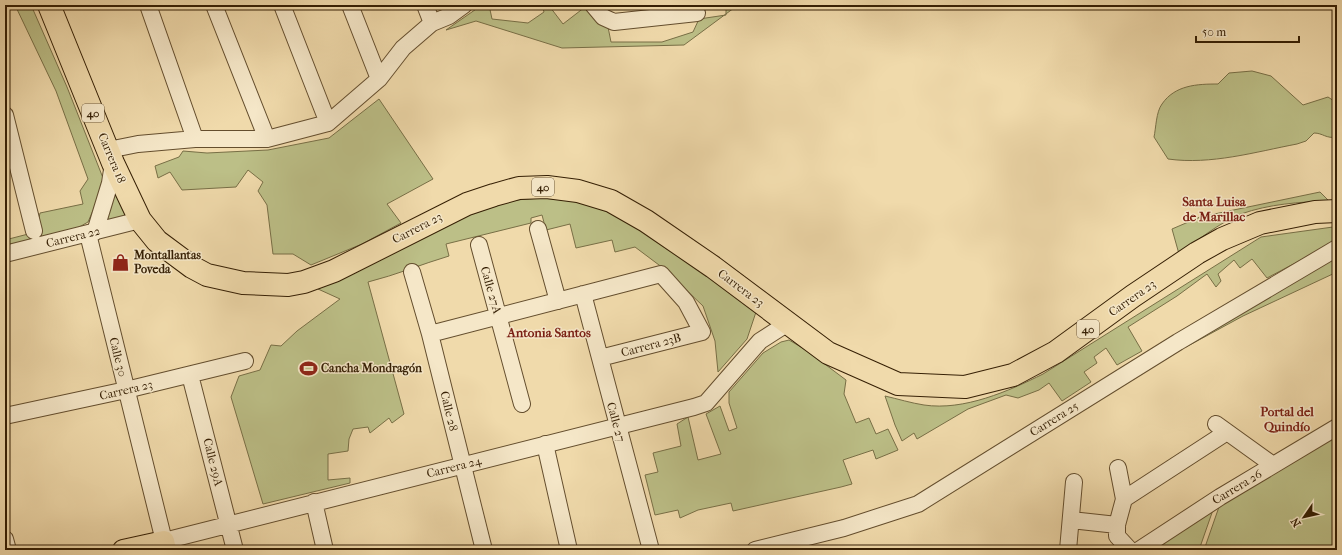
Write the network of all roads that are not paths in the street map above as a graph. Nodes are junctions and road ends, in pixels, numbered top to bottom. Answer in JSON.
{"nodes":[{"id":1,"x":49,"y":5,"type":"edge"},
{"id":2,"x":148,"y":5,"type":"edge"},
{"id":3,"x":214,"y":5,"type":"edge"},
{"id":4,"x":282,"y":5,"type":"edge"},
{"id":5,"x":350,"y":5,"type":"edge"},
{"id":6,"x":425,"y":5,"type":"edge"},
{"id":7,"x":464,"y":5,"type":"edge"},
{"id":8,"x":593,"y":5,"type":"edge"},
{"id":9,"x":697,"y":13,"type":"dead end"},
{"id":10,"x":432,"y":23,"type":"junction"},
{"id":11,"x":379,"y":79,"type":"junction"},
{"id":12,"x":5,"y":116,"type":"edge"},
{"id":13,"x":328,"y":123,"type":"junction"},
{"id":14,"x":195,"y":138,"type":"junction"},
{"id":15,"x":267,"y":139,"type":"junction"},
{"id":16,"x":110,"y":156,"type":"junction"},
{"id":17,"x":1337,"y":211,"type":"edge"},
{"id":18,"x":140,"y":220,"type":"junction"},
{"id":19,"x":538,"y":229,"type":"dead end"},
{"id":20,"x":34,"y":231,"type":"dead end"},
{"id":21,"x":92,"y":233,"type":"junction"},
{"id":22,"x":479,"y":245,"type":"dead end"},
{"id":23,"x":1337,"y":248,"type":"edge"},
{"id":24,"x":5,"y":254,"type":"edge"},
{"id":25,"x":412,"y":272,"type":"dead end"},
{"id":26,"x":583,"y":294,"type":"junction"},
{"id":27,"x":558,"y":301,"type":"junction"},
{"id":28,"x":768,"y":308,"type":"junction"},
{"id":29,"x":498,"y":316,"type":"junction"},
{"id":30,"x":788,"y":323,"type":"junction"},
{"id":31,"x":430,"y":334,"type":"junction"},
{"id":32,"x":760,"y":341,"type":"junction"},
{"id":33,"x":600,"y":358,"type":"junction"},
{"id":34,"x":246,"y":362,"type":"dead end"},
{"id":35,"x":190,"y":375,"type":"junction"},
{"id":36,"x":126,"y":390,"type":"junction"},
{"id":37,"x":522,"y":404,"type":"dead end"},
{"id":38,"x":5,"y":416,"type":"edge"},
{"id":39,"x":617,"y":426,"type":"junction"},
{"id":40,"x":1337,"y":427,"type":"edge"},
{"id":41,"x":545,"y":444,"type":"junction"},
{"id":42,"x":463,"y":464,"type":"junction"},
{"id":43,"x":1273,"y":465,"type":"junction"},
{"id":44,"x":1118,"y":468,"type":"dead end"},
{"id":45,"x":1074,"y":482,"type":"dead end"},
{"id":46,"x":1124,"y":499,"type":"junction"},
{"id":47,"x":314,"y":502,"type":"junction"},
{"id":48,"x":1071,"y":520,"type":"junction"},
{"id":49,"x":228,"y":525,"type":"junction"},
{"id":50,"x":1117,"y":525,"type":"junction"},
{"id":51,"x":5,"y":539,"type":"edge"},
{"id":52,"x":165,"y":545,"type":"edge"},
{"id":53,"x":8,"y":550,"type":"edge"},
{"id":54,"x":122,"y":550,"type":"edge"},
{"id":55,"x":235,"y":550,"type":"edge"},
{"id":56,"x":325,"y":550,"type":"edge"},
{"id":57,"x":484,"y":550,"type":"edge"},
{"id":58,"x":569,"y":550,"type":"edge"},
{"id":59,"x":651,"y":550,"type":"edge"},
{"id":60,"x":755,"y":550,"type":"edge"},
{"id":61,"x":1068,"y":550,"type":"edge"},
{"id":62,"x":1130,"y":550,"type":"edge"},
{"id":63,"x":1139,"y":550,"type":"edge"}],
"edges":[{"from":1,"to":16,"type":"highway","name":"Carrera 18","number":"40"},
{"from":2,"to":14,"type":"street"},
{"from":3,"to":15,"type":"street"},
{"from":4,"to":13,"type":"street"},
{"from":5,"to":11,"type":"street"},
{"from":6,"to":10,"type":"street"},
{"from":7,"to":10,"type":"street"},
{"from":8,"to":9,"type":"street"},
{"from":10,"to":11,"type":"street"},
{"from":11,"to":13,"type":"street"},
{"from":12,"to":20,"type":"street"},
{"from":13,"to":15,"type":"street"},
{"from":14,"to":15,"type":"street"},
{"from":14,"to":16,"type":"street"},
{"from":16,"to":18,"type":"highway","name":"Carrera 18","number":"40"},
{"from":16,"to":21,"type":"street"},
{"from":17,"to":30,"type":"highway","name":"Carrera 23","number":"40"},
{"from":18,"to":21,"type":"street","name":"Carrera 22"},
{"from":18,"to":28,"type":"highway","name":"Carrera 23","number":"40"},
{"from":19,"to":27,"type":"street"},
{"from":21,"to":24,"type":"street","name":"Carrera 22"},
{"from":21,"to":36,"type":"street","name":"Calle 30"},
{"from":22,"to":29,"type":"street","name":"Calle 27A"},
{"from":23,"to":60,"type":"street","name":"Carrera 25"},
{"from":25,"to":31,"type":"street","name":"Calle 28"},
{"from":26,"to":27,"type":"street"},
{"from":26,"to":33,"type":"street","name":"Calle 27"},
{"from":26,"to":33,"type":"street","name":"Carrera 23B"},
{"from":27,"to":29,"type":"street"},
{"from":28,"to":30,"type":"highway","name":"Carrera 23","number":"40"},
{"from":28,"to":32,"type":"street","name":"Carrera 24"},
{"from":29,"to":31,"type":"street"},
{"from":29,"to":37,"type":"street","name":"Calle 27A"},
{"from":30,"to":32,"type":"street","name":"Carrera 24"},
{"from":31,"to":42,"type":"street","name":"Calle 28"},
{"from":32,"to":39,"type":"street","name":"Carrera 24"},
{"from":33,"to":39,"type":"street","name":"Calle 27"},
{"from":34,"to":35,"type":"street","name":"Carrera 23"},
{"from":35,"to":36,"type":"street","name":"Carrera 23"},
{"from":35,"to":49,"type":"street","name":"Calle 29A"},
{"from":36,"to":38,"type":"street","name":"Carrera 23"},
{"from":36,"to":52,"type":"street","name":"Calle 30"},
{"from":39,"to":41,"type":"street","name":"Carrera 24"},
{"from":39,"to":59,"type":"street","name":"Calle 27"},
{"from":40,"to":43,"type":"street","name":"Carrera 26"},
{"from":41,"to":42,"type":"street","name":"Carrera 24"},
{"from":41,"to":58,"type":"street"},
{"from":42,"to":47,"type":"street","name":"Carrera 24"},
{"from":42,"to":57,"type":"street","name":"Calle 28"},
{"from":43,"to":46,"type":"street"},
{"from":43,"to":63,"type":"street","name":"Carrera 26"},
{"from":44,"to":46,"type":"street"},
{"from":45,"to":48,"type":"street"},
{"from":46,"to":50,"type":"street"},
{"from":47,"to":49,"type":"street","name":"Carrera 24"},
{"from":47,"to":56,"type":"street"},
{"from":48,"to":50,"type":"street"},
{"from":48,"to":61,"type":"street"},
{"from":49,"to":52,"type":"street","name":"Carrera 24"},
{"from":49,"to":55,"type":"street","name":"Calle 29A"},
{"from":50,"to":62,"type":"street"},
{"from":51,"to":53,"type":"street"},
{"from":52,"to":54,"type":"main road","name":"Carrera 24"}]}
